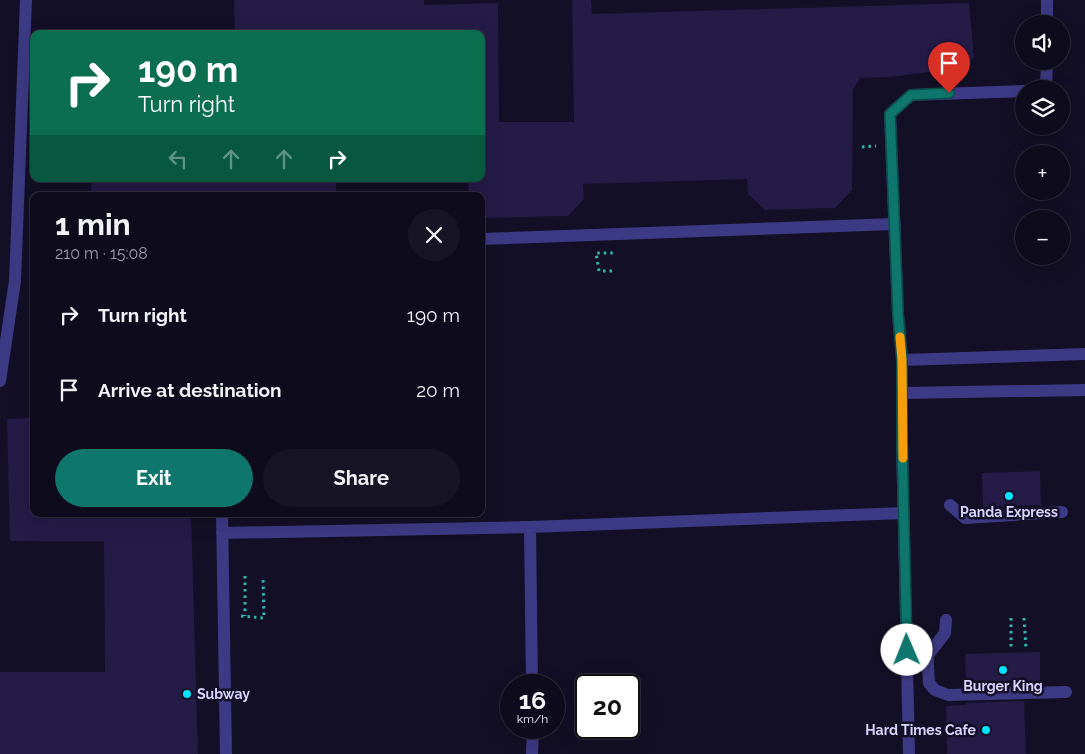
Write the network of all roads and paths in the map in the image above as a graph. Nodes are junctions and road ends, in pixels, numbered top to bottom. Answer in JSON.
{"nodes":[{"id":1,"x":26,"y":0,"type":"edge"},
{"id":2,"x":1048,"y":0,"type":"edge"},
{"id":3,"x":1047,"y":15,"type":"edge"},
{"id":4,"x":1015,"y":90,"type":"edge"},
{"id":5,"x":895,"y":224,"type":"junction"},
{"id":6,"x":485,"y":238,"type":"edge"},
{"id":7,"x":613,"y":253,"type":"dead end"},
{"id":8,"x":612,"y":271,"type":"dead end"},
{"id":9,"x":1085,"y":354,"type":"edge"},
{"id":10,"x":902,"y":360,"type":"junction"},
{"id":11,"x":0,"y":380,"type":"edge"},
{"id":12,"x":1085,"y":390,"type":"edge"},
{"id":13,"x":902,"y":393,"type":"junction"},
{"id":14,"x":950,"y":505,"type":"dead end"},
{"id":15,"x":1062,"y":512,"type":"dead end"},
{"id":16,"x":904,"y":513,"type":"junction"},
{"id":17,"x":222,"y":517,"type":"edge"},
{"id":18,"x":530,"y":527,"type":"junction"},
{"id":19,"x":222,"y":533,"type":"junction"},
{"id":20,"x":245,"y":576,"type":"dead end"},
{"id":21,"x":263,"y":576,"type":"dead end"},
{"id":22,"x":1011,"y":618,"type":"dead end"},
{"id":23,"x":1024,"y":618,"type":"dead end"},
{"id":24,"x":946,"y":620,"type":"dead end"},
{"id":25,"x":1026,"y":648,"type":"dead end"},
{"id":26,"x":1011,"y":649,"type":"dead end"},
{"id":27,"x":532,"y":674,"type":"edge"},
{"id":28,"x":1066,"y":692,"type":"dead end"},
{"id":29,"x":533,"y":739,"type":"edge"},
{"id":30,"x":226,"y":754,"type":"edge"},
{"id":31,"x":532,"y":754,"type":"edge"},
{"id":32,"x":909,"y":754,"type":"edge"}],
"edges":[{"from":1,"to":11,"type":"lane"},
{"from":2,"to":3,"type":"lane"},
{"from":4,"to":5,"type":"lane"},
{"from":5,"to":6,"type":"lane"},
{"from":5,"to":10,"type":"lane"},
{"from":7,"to":8,"type":"path"},
{"from":9,"to":10,"type":"lane"},
{"from":10,"to":13,"type":"lane"},
{"from":12,"to":13,"type":"lane"},
{"from":13,"to":16,"type":"lane"},
{"from":14,"to":15,"type":"lane"},
{"from":16,"to":18,"type":"lane"},
{"from":16,"to":32,"type":"lane"},
{"from":17,"to":19,"type":"lane"},
{"from":18,"to":19,"type":"lane"},
{"from":18,"to":27,"type":"lane"},
{"from":19,"to":30,"type":"lane"},
{"from":20,"to":21,"type":"path"},
{"from":22,"to":26,"type":"path"},
{"from":23,"to":25,"type":"path"},
{"from":24,"to":28,"type":"lane"},
{"from":29,"to":31,"type":"lane"}]}
